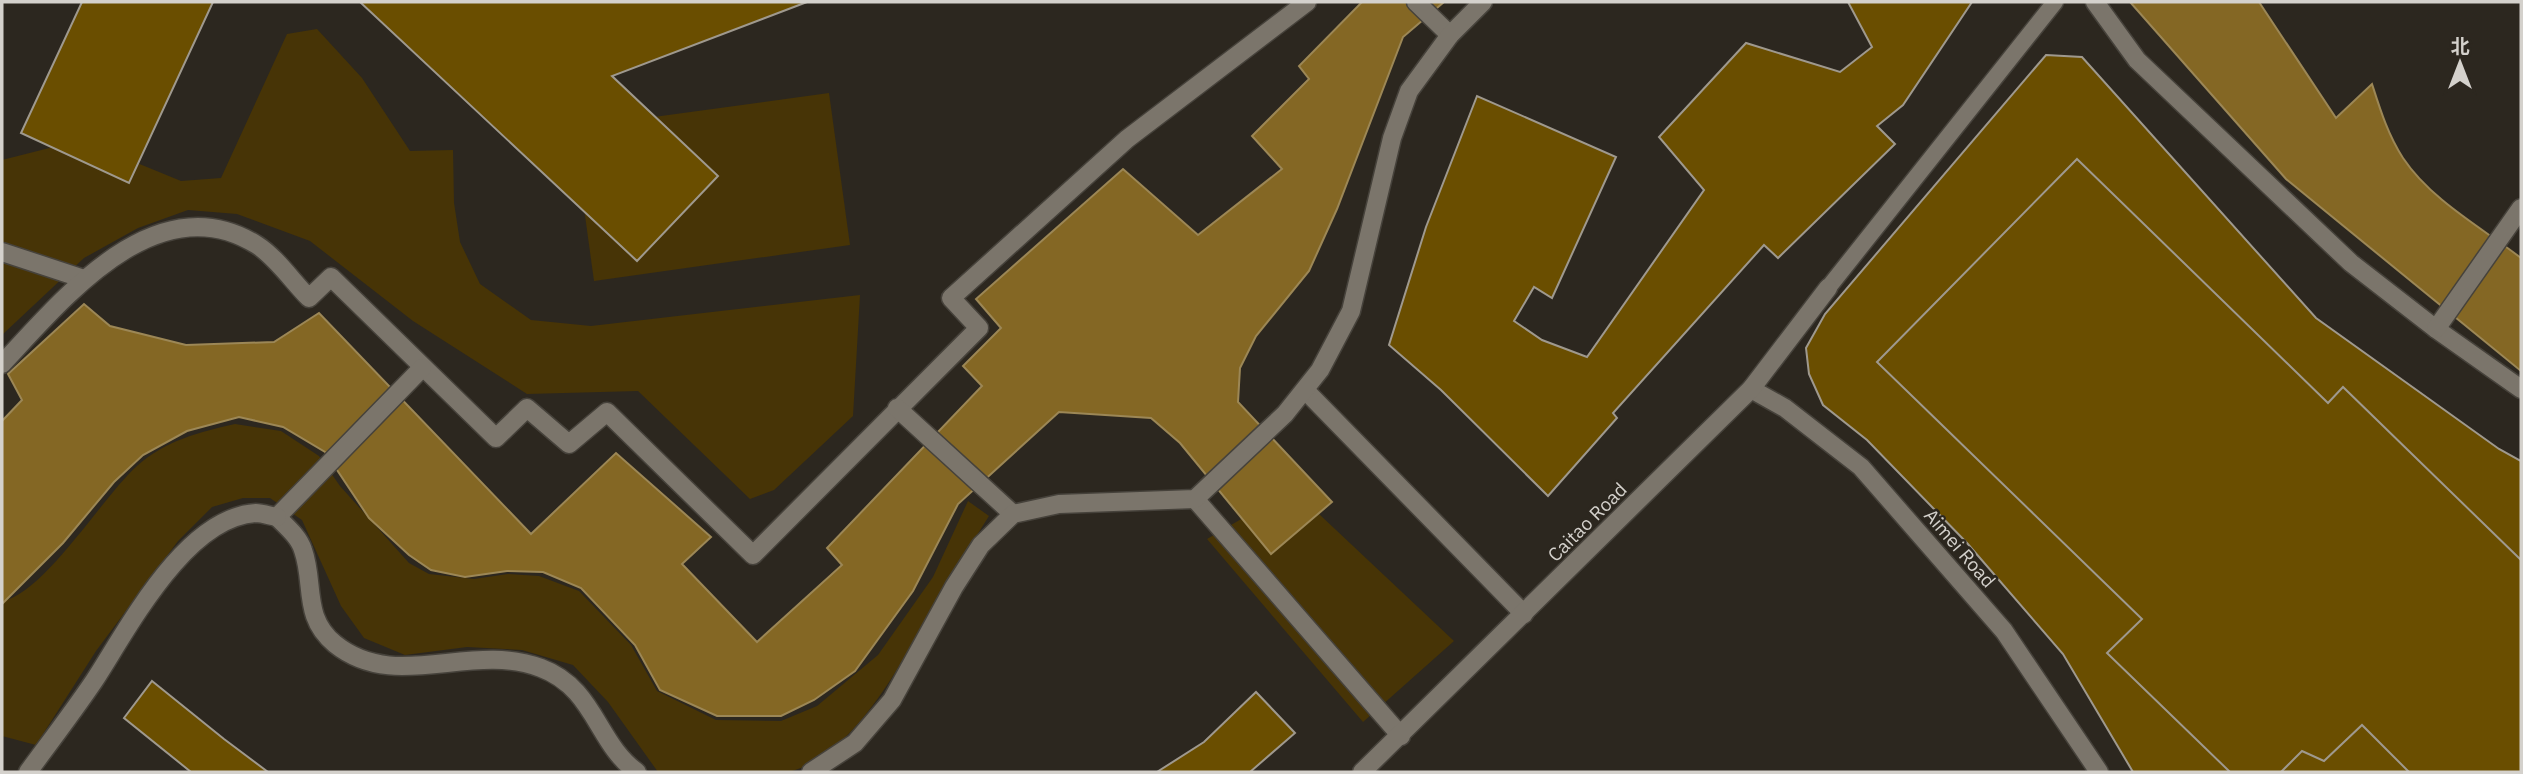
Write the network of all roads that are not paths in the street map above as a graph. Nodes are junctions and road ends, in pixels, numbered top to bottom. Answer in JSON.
{"nodes":[{"id":1,"x":1307,"y":2,"type":"edge"},
{"id":2,"x":1416,"y":2,"type":"edge"},
{"id":3,"x":1483,"y":2,"type":"edge"},
{"id":4,"x":2055,"y":2,"type":"edge"},
{"id":5,"x":2095,"y":2,"type":"edge"},
{"id":6,"x":1450,"y":35,"type":"junction"},
{"id":7,"x":2521,"y":208,"type":"edge"},
{"id":8,"x":2,"y":252,"type":"edge"},
{"id":9,"x":84,"y":279,"type":"junction"},
{"id":10,"x":1828,"y":288,"type":"joint"},
{"id":11,"x":2436,"y":329,"type":"junction"},
{"id":12,"x":2,"y":364,"type":"edge"},
{"id":13,"x":422,"y":368,"type":"junction"},
{"id":14,"x":1751,"y":389,"type":"junction"},
{"id":15,"x":2521,"y":389,"type":"edge"},
{"id":16,"x":1305,"y":390,"type":"junction"},
{"id":17,"x":897,"y":408,"type":"junction"},
{"id":18,"x":1195,"y":499,"type":"junction"},
{"id":19,"x":1013,"y":514,"type":"junction"},
{"id":20,"x":277,"y":517,"type":"junction"},
{"id":21,"x":1524,"y":614,"type":"junction"},
{"id":22,"x":1401,"y":736,"type":"junction"},
{"id":23,"x":29,"y":772,"type":"edge"},
{"id":24,"x":637,"y":772,"type":"edge"},
{"id":25,"x":811,"y":772,"type":"edge"},
{"id":26,"x":1362,"y":772,"type":"edge"},
{"id":27,"x":2099,"y":772,"type":"edge"}],
"edges":[{"from":1,"to":17,"type":"street"},
{"from":2,"to":6,"type":"street"},
{"from":3,"to":6,"type":"street"},
{"from":4,"to":10,"type":"lane"},
{"from":5,"to":11,"type":"street"},
{"from":6,"to":16,"type":"street"},
{"from":7,"to":11,"type":"street"},
{"from":8,"to":9,"type":"street"},
{"from":9,"to":12,"type":"street"},
{"from":9,"to":13,"type":"street"},
{"from":10,"to":14,"type":"street","name":"Caitao Road"},
{"from":11,"to":15,"type":"street"},
{"from":13,"to":17,"type":"street"},
{"from":13,"to":20,"type":"street"},
{"from":14,"to":21,"type":"street","name":"Caitao Road"},
{"from":14,"to":27,"type":"street","name":"Aimei Road"},
{"from":16,"to":18,"type":"street"},
{"from":16,"to":21,"type":"street"},
{"from":17,"to":19,"type":"street"},
{"from":18,"to":19,"type":"street"},
{"from":18,"to":22,"type":"street"},
{"from":19,"to":25,"type":"street"},
{"from":20,"to":23,"type":"street"},
{"from":20,"to":24,"type":"street"},
{"from":21,"to":22,"type":"street","name":"Caitao Road"},
{"from":22,"to":26,"type":"street","name":"Caitao Road"}]}
